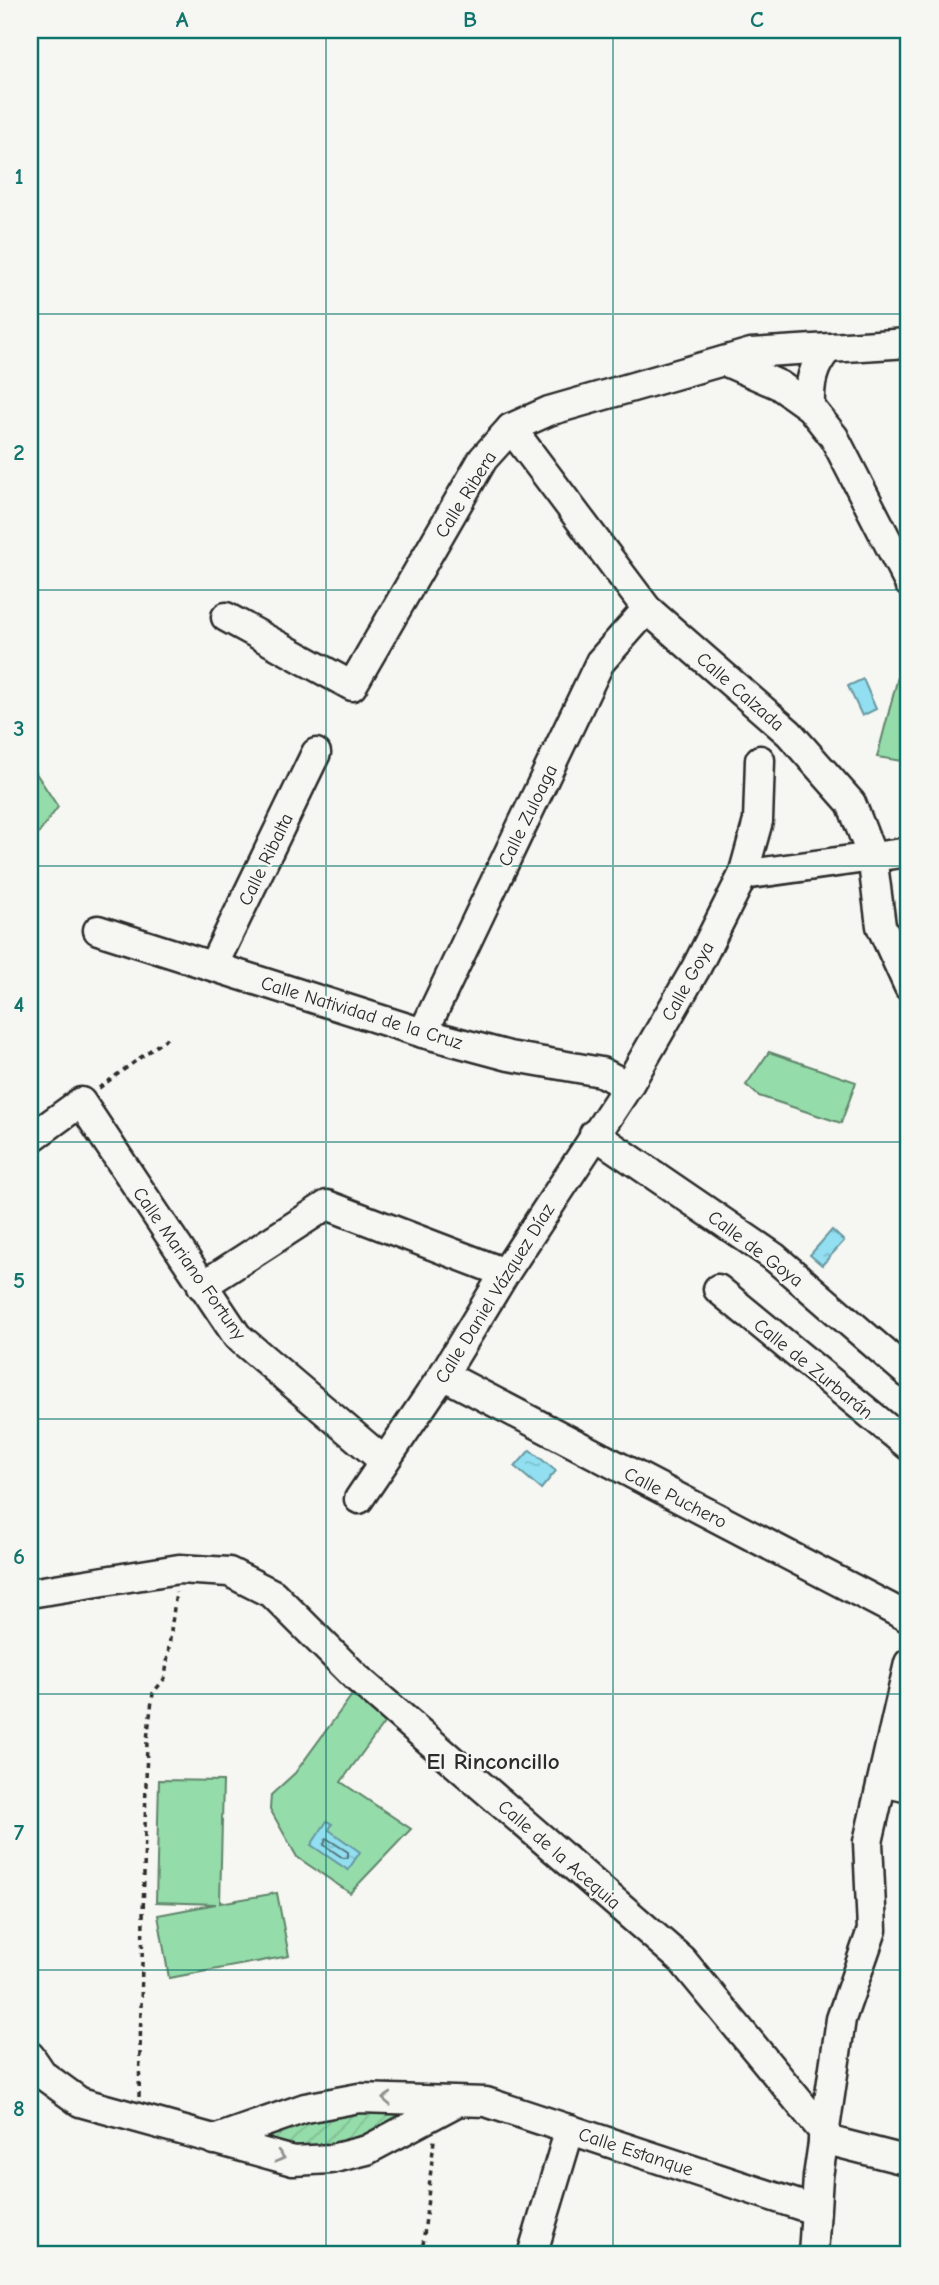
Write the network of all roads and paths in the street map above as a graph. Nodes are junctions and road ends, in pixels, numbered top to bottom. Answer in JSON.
{"nodes":[{"id":1,"x":909,"y":343,"type":"edge"},
{"id":2,"x":828,"y":349,"type":"junction"},
{"id":3,"x":724,"y":361,"type":"junction"},
{"id":4,"x":810,"y":407,"type":"junction"},
{"id":5,"x":510,"y":428,"type":"junction"},
{"id":6,"x":909,"y":583,"type":"edge"},
{"id":7,"x":647,"y":609,"type":"junction"},
{"id":8,"x":226,"y":617,"type":"dead end"},
{"id":9,"x":316,"y":753,"type":"dead end"},
{"id":10,"x":760,"y":760,"type":"dead end"},
{"id":11,"x":909,"y":852,"type":"edge"},
{"id":12,"x":872,"y":856,"type":"junction"},
{"id":13,"x":743,"y":875,"type":"junction"},
{"id":14,"x":98,"y":930,"type":"dead end"},
{"id":15,"x":213,"y":966,"type":"junction"},
{"id":16,"x":909,"y":987,"type":"edge"},
{"id":17,"x":423,"y":1032,"type":"junction"},
{"id":18,"x":166,"y":1038,"type":"dead end"},
{"id":19,"x":628,"y":1086,"type":"junction"},
{"id":20,"x":80,"y":1101,"type":"junction"},
{"id":21,"x":594,"y":1134,"type":"junction"},
{"id":22,"x":30,"y":1139,"type":"edge"},
{"id":23,"x":505,"y":1273,"type":"junction"},
{"id":24,"x":202,"y":1286,"type":"junction"},
{"id":25,"x":718,"y":1289,"type":"dead end"},
{"id":26,"x":909,"y":1374,"type":"edge"},
{"id":27,"x":443,"y":1376,"type":"junction"},
{"id":28,"x":909,"y":1446,"type":"edge"},
{"id":29,"x":384,"y":1461,"type":"junction"},
{"id":30,"x":359,"y":1499,"type":"dead end"},
{"id":31,"x":179,"y":1569,"type":"junction"},
{"id":32,"x":30,"y":1593,"type":"edge"},
{"id":33,"x":909,"y":1618,"type":"edge"},
{"id":34,"x":909,"y":1663,"type":"edge"},
{"id":35,"x":896,"y":1785,"type":"edge"},
{"id":36,"x":30,"y":2056,"type":"edge"},
{"id":37,"x":455,"y":2102,"type":"junction"},
{"id":38,"x":138,"y":2120,"type":"junction"},
{"id":39,"x":435,"y":2129,"type":"dead end"},
{"id":40,"x":570,"y":2129,"type":"junction"},
{"id":41,"x":824,"y":2136,"type":"junction"},
{"id":42,"x":214,"y":2140,"type":"junction"},
{"id":43,"x":909,"y":2161,"type":"edge"},
{"id":44,"x":814,"y":2210,"type":"junction"},
{"id":45,"x":422,"y":2255,"type":"edge"},
{"id":46,"x":532,"y":2255,"type":"edge"},
{"id":47,"x":813,"y":2255,"type":"edge"}],
"edges":[{"from":1,"to":2,"type":"street","name":"Calle Ribera"},
{"from":2,"to":3,"type":"street","name":"Calle Ribera"},
{"from":2,"to":4,"type":"street"},
{"from":3,"to":4,"type":"street"},
{"from":3,"to":5,"type":"street","name":"Calle Ribera"},
{"from":4,"to":6,"type":"street"},
{"from":5,"to":7,"type":"street","name":"Calle Calzada"},
{"from":5,"to":8,"type":"street","name":"Calle Ribera"},
{"from":7,"to":12,"type":"street","name":"Calle Calzada"},
{"from":7,"to":17,"type":"street","name":"Calle Zuloaga"},
{"from":9,"to":15,"type":"street","name":"Calle Ribalta"},
{"from":10,"to":13,"type":"street","name":"Calle Goya"},
{"from":11,"to":12,"type":"street"},
{"from":12,"to":13,"type":"street"},
{"from":12,"to":16,"type":"street","name":"Calle Calzada"},
{"from":13,"to":19,"type":"street","name":"Calle Goya"},
{"from":14,"to":15,"type":"street","name":"Calle Natividad de la Cruz"},
{"from":15,"to":17,"type":"street","name":"Calle Natividad de la Cruz"},
{"from":17,"to":19,"type":"street","name":"Calle Natividad de la Cruz"},
{"from":18,"to":20,"type":"path"},
{"from":19,"to":21,"type":"street","name":"Calle Daniel Vázquez Díaz"},
{"from":20,"to":22,"type":"street"},
{"from":20,"to":24,"type":"street","name":"Calle Mariano Fortuny"},
{"from":21,"to":23,"type":"street","name":"Calle Daniel Vázquez Díaz"},
{"from":21,"to":26,"type":"street","name":"Calle de Goya"},
{"from":23,"to":24,"type":"street"},
{"from":23,"to":27,"type":"street","name":"Calle Daniel Vázquez Díaz"},
{"from":24,"to":29,"type":"street","name":"Calle Mariano Fortuny"},
{"from":25,"to":28,"type":"street","name":"Calle de Zurbarán"},
{"from":27,"to":29,"type":"street","name":"Calle Daniel Vázquez Díaz"},
{"from":27,"to":33,"type":"street","name":"Calle Puchero"},
{"from":29,"to":30,"type":"street","name":"Calle Daniel Vázquez Díaz"},
{"from":31,"to":32,"type":"street","name":"Calle de la Acequia"},
{"from":31,"to":38,"type":"path"},
{"from":31,"to":41,"type":"street","name":"Calle de la Acequia"},
{"from":34,"to":35,"type":"street"},
{"from":35,"to":41,"type":"street"},
{"from":36,"to":38,"type":"street"},
{"from":37,"to":40,"type":"street","name":"Calle Estanque"},
{"from":37,"to":42,"type":"street","name":"Calle Estanque","one_way":true},
{"from":42,"to":37,"type":"street","one_way":true},
{"from":38,"to":42,"type":"street"},
{"from":39,"to":45,"type":"path"},
{"from":40,"to":44,"type":"street","name":"Calle Estanque"},
{"from":40,"to":46,"type":"street"},
{"from":41,"to":43,"type":"street"},
{"from":41,"to":44,"type":"street"},
{"from":44,"to":47,"type":"street"}]}
